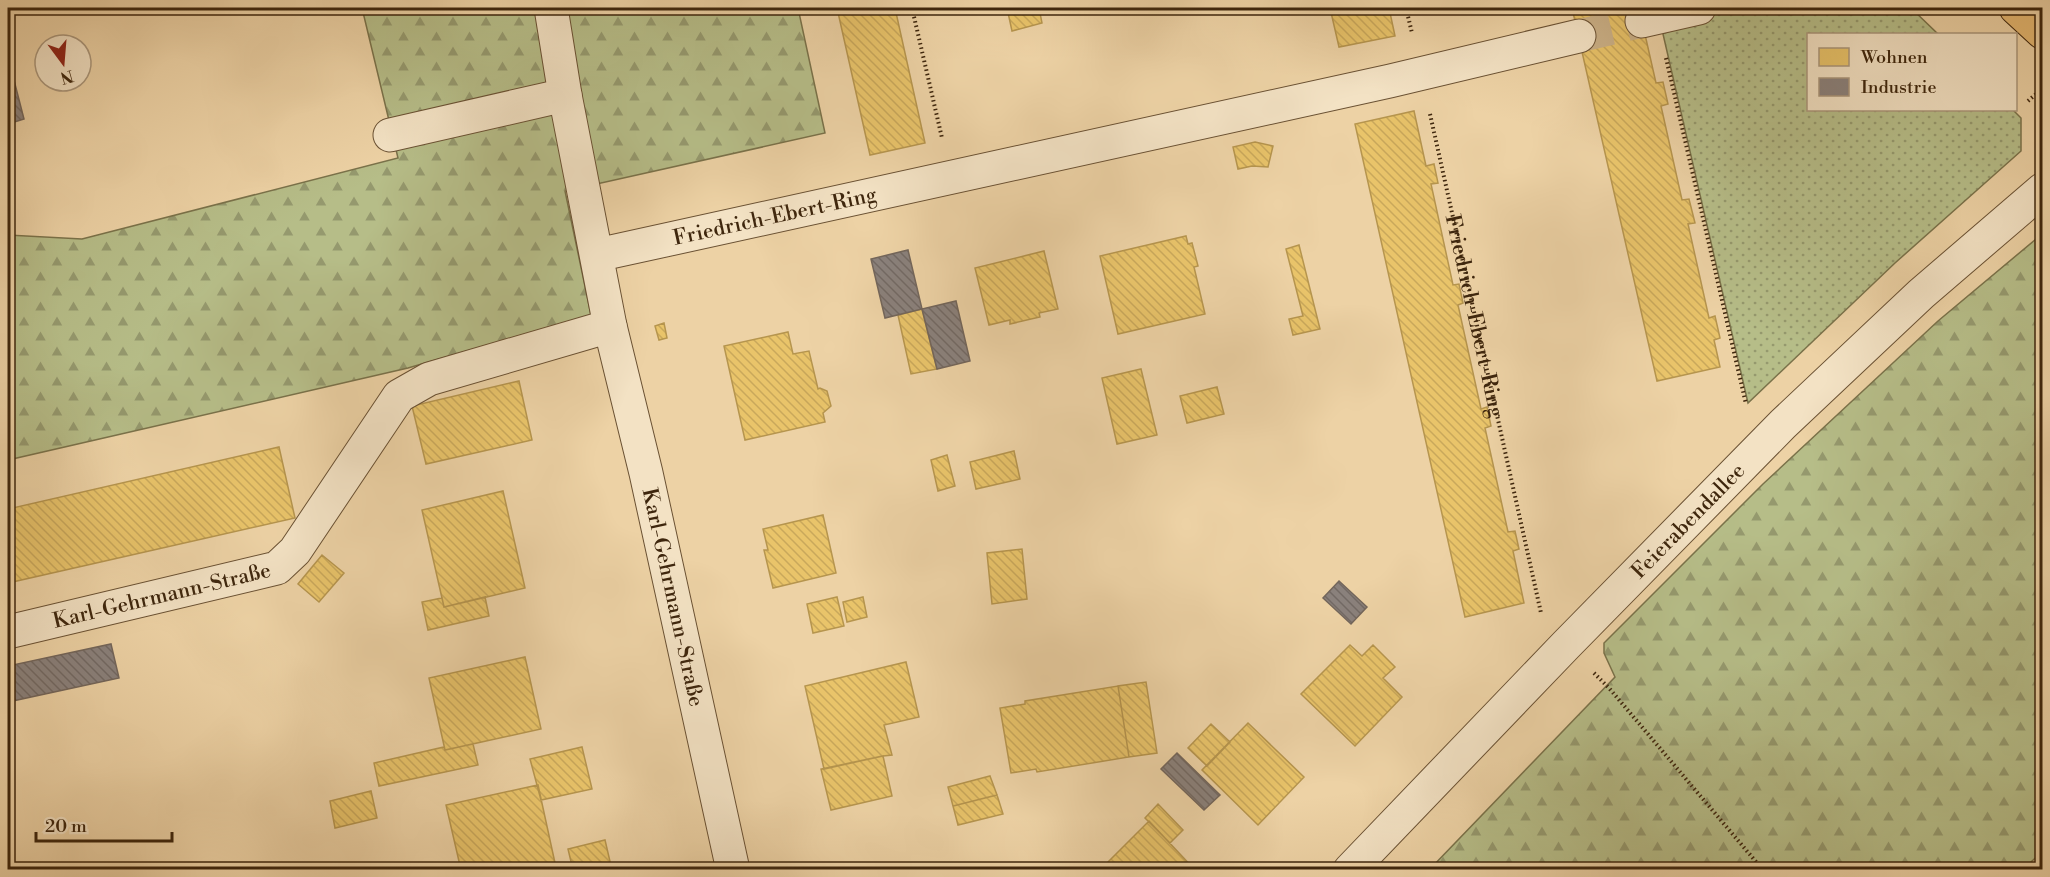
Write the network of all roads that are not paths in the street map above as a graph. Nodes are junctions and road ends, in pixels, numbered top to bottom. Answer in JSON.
{"nodes":[{"id":1,"x":551,"y":8,"type":"edge"},
{"id":2,"x":1699,"y":8,"type":"edge"},
{"id":3,"x":2016,"y":8,"type":"edge"},
{"id":4,"x":1649,"y":20,"type":"tunnel mouth"},
{"id":5,"x":2043,"y":32,"type":"edge"},
{"id":6,"x":1579,"y":36,"type":"tunnel mouth"},
{"id":7,"x":565,"y":95,"type":"junction"},
{"id":8,"x":390,"y":135,"type":"dead end"},
{"id":9,"x":2043,"y":190,"type":"edge"},
{"id":10,"x":597,"y":255,"type":"junction"},
{"id":11,"x":610,"y":326,"type":"junction"},
{"id":12,"x":8,"y":632,"type":"edge"},
{"id":13,"x":733,"y":870,"type":"edge"},
{"id":14,"x":1350,"y":870,"type":"edge"}],
"edges":[{"from":1,"to":7,"type":"street","name":"Karl-Gehrmann-Straße"},
{"from":2,"to":4,"type":"street"},
{"from":3,"to":5,"type":"main road"},
{"from":6,"to":10,"type":"street","name":"Friedrich-Ebert-Ring"},
{"from":7,"to":8,"type":"street"},
{"from":7,"to":10,"type":"street","name":"Karl-Gehrmann-Straße"},
{"from":9,"to":14,"type":"street","name":"Feierabendallee"},
{"from":10,"to":11,"type":"street","name":"Karl-Gehrmann-Straße"},
{"from":11,"to":12,"type":"street","name":"Karl-Gehrmann-Straße"},
{"from":11,"to":13,"type":"street","name":"Karl-Gehrmann-Straße"}]}
